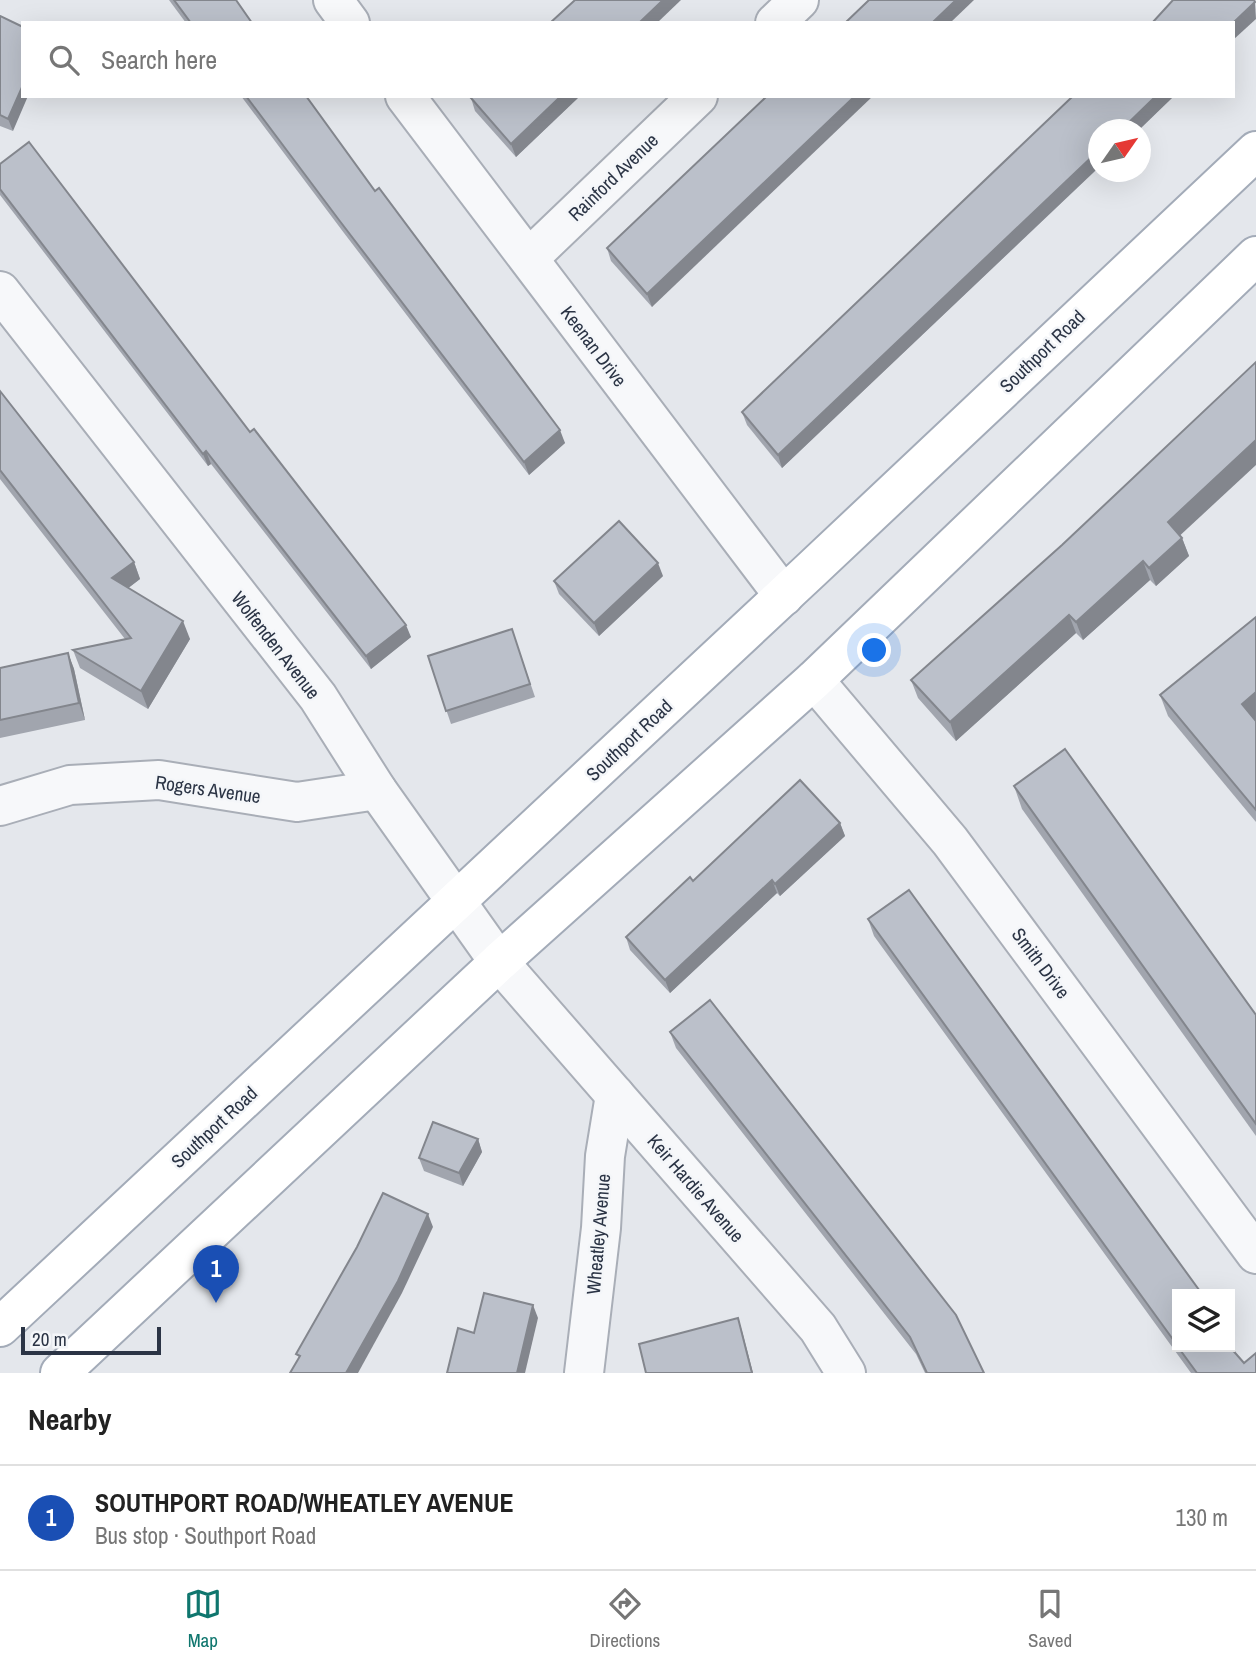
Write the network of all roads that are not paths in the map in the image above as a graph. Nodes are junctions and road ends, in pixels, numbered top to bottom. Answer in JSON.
{"nodes":[{"id":1,"x":333,"y":0,"type":"edge"},
{"id":2,"x":799,"y":0,"type":"edge"},
{"id":3,"x":349,"y":21,"type":"edge"},
{"id":4,"x":777,"y":21,"type":"edge"},
{"id":5,"x":407,"y":98,"type":"edge"},
{"id":6,"x":696,"y":98,"type":"edge"},
{"id":7,"x":1256,"y":151,"type":"edge"},
{"id":8,"x":1256,"y":256,"type":"edge"},
{"id":9,"x":528,"y":258,"type":"junction"},
{"id":10,"x":0,"y":291,"type":"edge"},
{"id":11,"x":784,"y":596,"type":"junction"},
{"id":12,"x":814,"y":680,"type":"junction"},
{"id":13,"x":377,"y":790,"type":"junction"},
{"id":14,"x":0,"y":806,"type":"edge"},
{"id":15,"x":454,"y":902,"type":"junction"},
{"id":16,"x":499,"y":962,"type":"junction"},
{"id":17,"x":540,"y":1007,"type":"joint"},
{"id":18,"x":615,"y":1095,"type":"junction"},
{"id":19,"x":1256,"y":1254,"type":"edge"},
{"id":20,"x":0,"y":1327,"type":"edge"},
{"id":21,"x":60,"y":1373,"type":"edge"},
{"id":22,"x":584,"y":1373,"type":"edge"},
{"id":23,"x":846,"y":1373,"type":"edge"}],
"edges":[{"from":1,"to":3,"type":"street"},
{"from":2,"to":4,"type":"street"},
{"from":5,"to":9,"type":"street","name":"Keenan Drive"},
{"from":6,"to":9,"type":"street","name":"Rainford Avenue"},
{"from":7,"to":11,"type":"main road","name":"Southport Road"},
{"from":8,"to":12,"type":"main road"},
{"from":9,"to":11,"type":"street","name":"Keenan Drive"},
{"from":10,"to":13,"type":"street","name":"Wolfenden Avenue"},
{"from":11,"to":15,"type":"main road","name":"Southport Road"},
{"from":12,"to":16,"type":"main road"},
{"from":12,"to":19,"type":"street","name":"Smith Drive"},
{"from":13,"to":14,"type":"street","name":"Rogers Avenue"},
{"from":13,"to":15,"type":"street","name":"Wolfenden Avenue"},
{"from":15,"to":16,"type":"street","name":"Wolfenden Avenue"},
{"from":15,"to":20,"type":"main road","name":"Southport Road"},
{"from":16,"to":17,"type":"street","name":"Wolfenden Avenue"},
{"from":16,"to":21,"type":"main road"},
{"from":17,"to":18,"type":"street","name":"Keir Hardie Avenue"},
{"from":18,"to":22,"type":"street","name":"Wheatley Avenue"},
{"from":18,"to":23,"type":"street","name":"Keir Hardie Avenue"}]}
